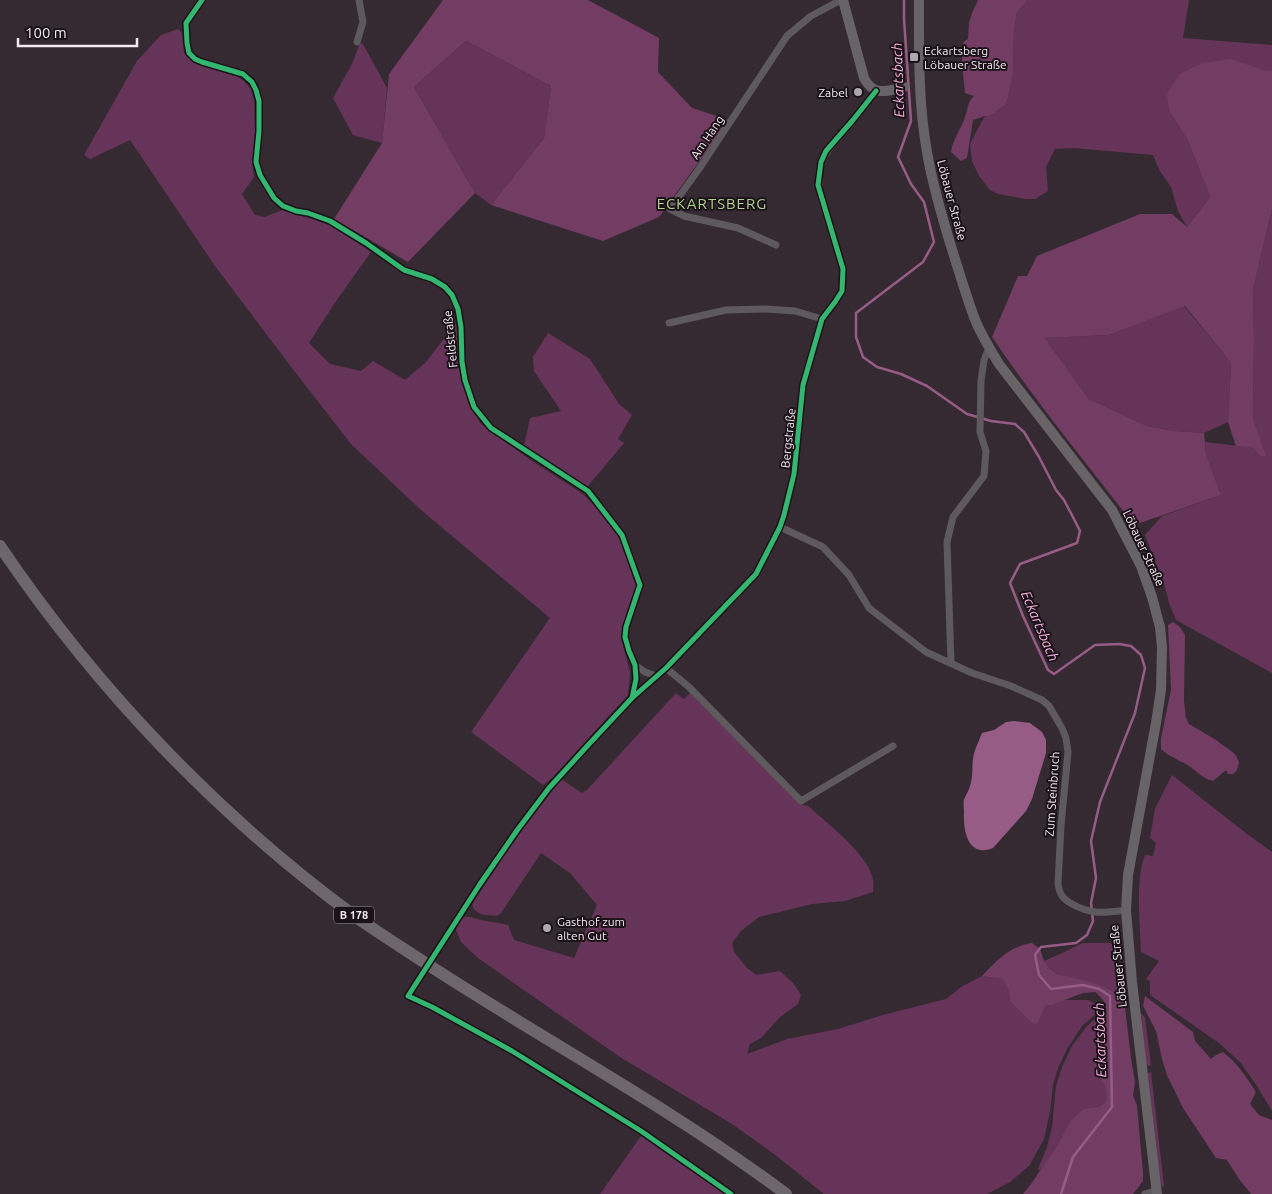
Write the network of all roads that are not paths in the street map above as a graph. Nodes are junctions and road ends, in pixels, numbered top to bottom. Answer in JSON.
{"nodes":[{"id":1,"x":202,"y":0,"type":"edge"},
{"id":2,"x":359,"y":0,"type":"edge"},
{"id":3,"x":842,"y":0,"type":"edge"},
{"id":4,"x":919,"y":0,"type":"edge"},
{"id":5,"x":357,"y":42,"type":"dead end"},
{"id":6,"x":912,"y":86,"type":"junction"},
{"id":7,"x":876,"y":91,"type":"junction"},
{"id":8,"x":776,"y":246,"type":"dead end"},
{"id":9,"x":822,"y":318,"type":"junction"},
{"id":10,"x":669,"y":323,"type":"dead end"},
{"id":11,"x":989,"y":348,"type":"junction"},
{"id":12,"x":780,"y":527,"type":"junction"},
{"id":13,"x":0,"y":546,"type":"edge"},
{"id":14,"x":951,"y":663,"type":"junction"},
{"id":15,"x":635,"y":665,"type":"junction"},
{"id":16,"x":666,"y":668,"type":"junction"},
{"id":17,"x":656,"y":676,"type":"junction"},
{"id":18,"x":632,"y":698,"type":"junction"},
{"id":19,"x":590,"y":743,"type":"dead end"},
{"id":20,"x":893,"y":746,"type":"dead end"},
{"id":21,"x":1126,"y":910,"type":"junction"},
{"id":22,"x":1156,"y":1190,"type":"edge"},
{"id":23,"x":786,"y":1194,"type":"edge"},
{"id":24,"x":1145,"y":1194,"type":"edge"}],
"edges":[{"from":1,"to":15,"type":"street","name":"Feldstraße"},
{"from":2,"to":5,"type":"street"},
{"from":3,"to":7,"type":"main road"},
{"from":3,"to":8,"type":"street","name":"Am Hang"},
{"from":4,"to":6,"type":"main road","name":"Löbauer Straße"},
{"from":6,"to":7,"type":"main road"},
{"from":6,"to":11,"type":"main road","name":"Löbauer Straße"},
{"from":7,"to":9,"type":"street","name":"Bergstraße"},
{"from":9,"to":10,"type":"street"},
{"from":9,"to":12,"type":"street","name":"Bergstraße"},
{"from":11,"to":14,"type":"street"},
{"from":11,"to":21,"type":"main road","name":"Löbauer Straße"},
{"from":12,"to":14,"type":"street","name":"Zum Steinbruch"},
{"from":12,"to":16,"type":"street","name":"Bergstraße"},
{"from":13,"to":23,"type":"highway","number":"B 178"},
{"from":14,"to":21,"type":"street","name":"Zum Steinbruch"},
{"from":15,"to":17,"type":"street"},
{"from":15,"to":18,"type":"street","name":"Feldstraße"},
{"from":16,"to":17,"type":"street","name":"Bergstraße"},
{"from":16,"to":20,"type":"street"},
{"from":17,"to":18,"type":"street","name":"Bergstraße"},
{"from":18,"to":19,"type":"street","name":"Bergstraße"},
{"from":21,"to":22,"type":"main road","name":"Löbauer Straße"},
{"from":22,"to":24,"type":"street","name":"Löbauer Straße"}]}
